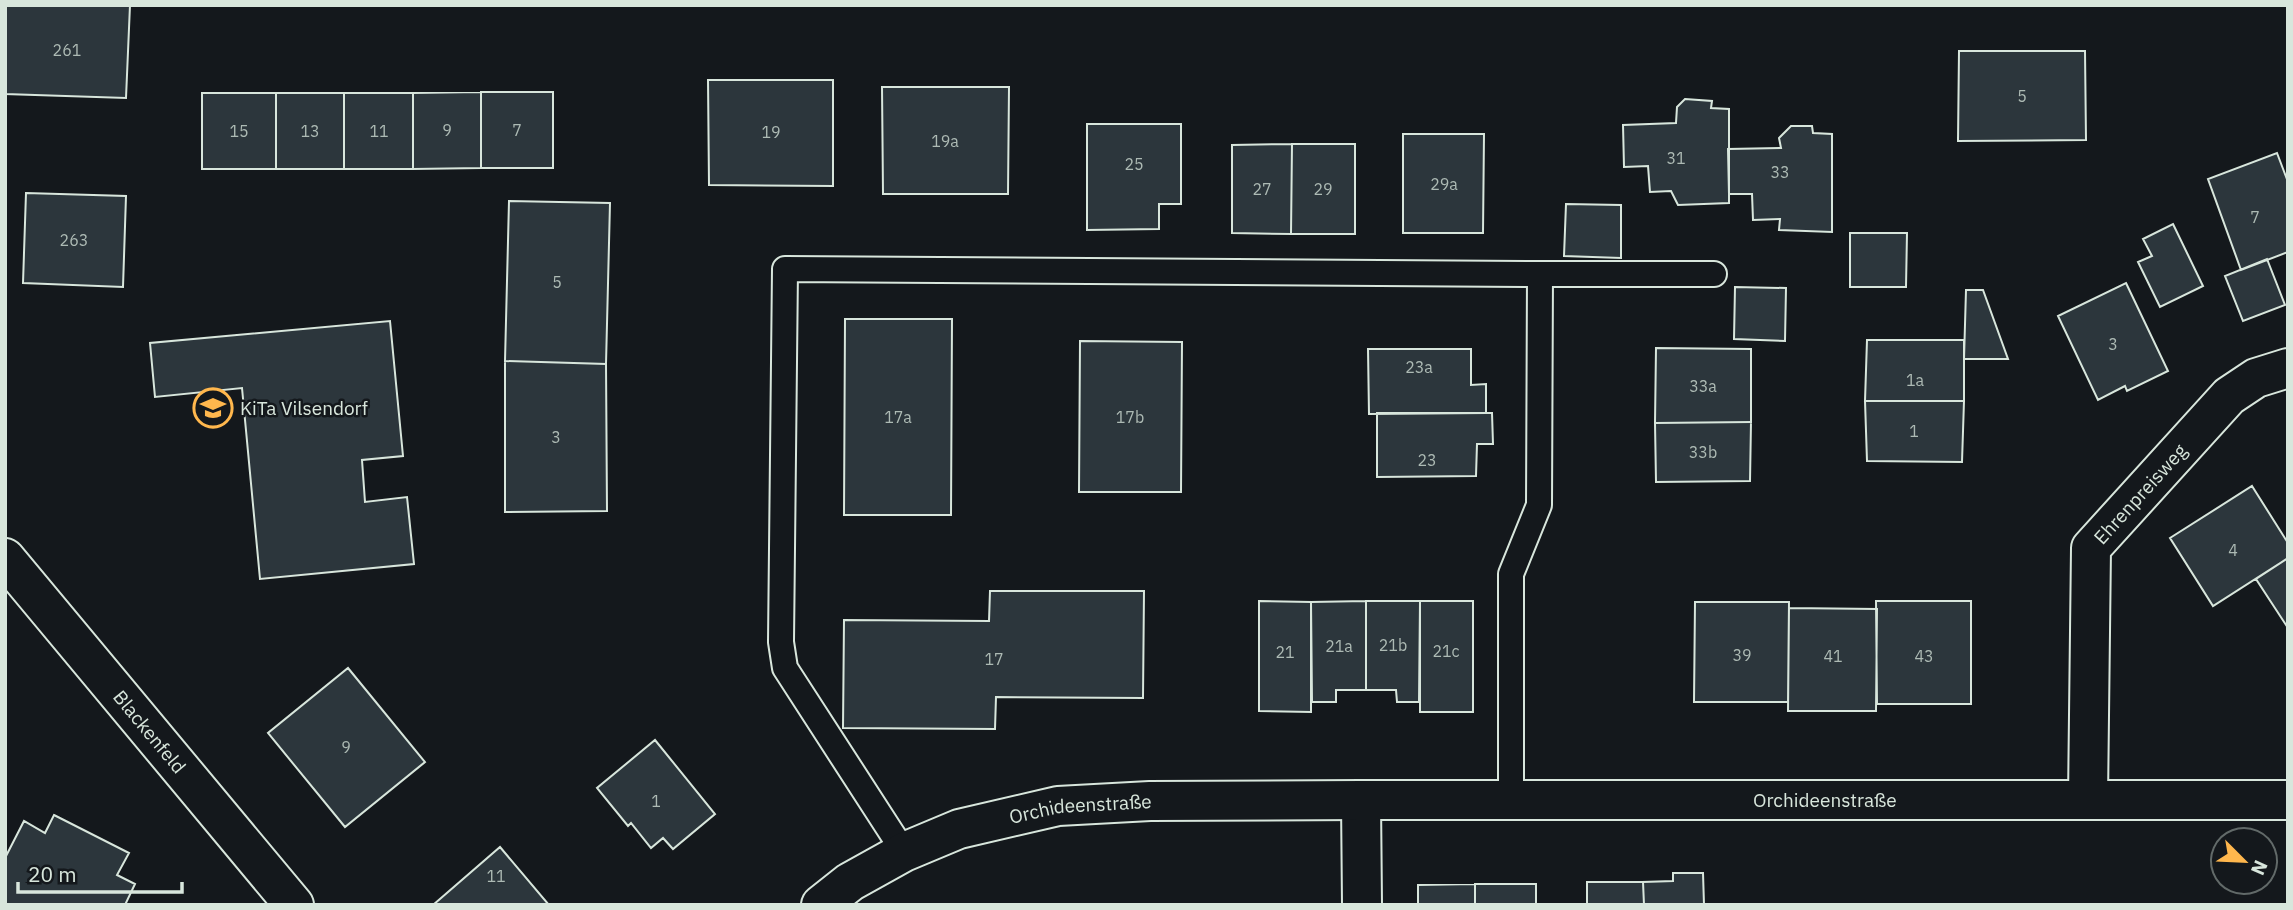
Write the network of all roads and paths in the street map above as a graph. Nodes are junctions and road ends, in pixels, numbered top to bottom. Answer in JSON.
{"nodes":[{"id":1,"x":1541,"y":274,"type":"junction"},
{"id":2,"x":1714,"y":274,"type":"dead end"},
{"id":3,"x":2288,"y":368,"type":"edge"},
{"id":4,"x":5,"y":558,"type":"edge"},
{"id":5,"x":2088,"y":799,"type":"junction"},
{"id":6,"x":1361,"y":800,"type":"junction"},
{"id":7,"x":1511,"y":800,"type":"junction"},
{"id":8,"x":2288,"y":800,"type":"edge"},
{"id":9,"x":904,"y":852,"type":"junction"},
{"id":10,"x":295,"y":905,"type":"edge"},
{"id":11,"x":821,"y":905,"type":"edge"},
{"id":12,"x":1362,"y":905,"type":"edge"}],
"edges":[{"from":1,"to":2,"type":"lane"},
{"from":1,"to":7,"type":"lane"},
{"from":1,"to":9,"type":"lane"},
{"from":3,"to":5,"type":"street","name":"Ehrenpreisweg"},
{"from":4,"to":10,"type":"street","name":"Blackenfeld"},
{"from":5,"to":7,"type":"street","name":"Orchideenstraße"},
{"from":5,"to":8,"type":"street","name":"Orchideenstraße"},
{"from":6,"to":7,"type":"street","name":"Orchideenstraße"},
{"from":6,"to":9,"type":"street","name":"Orchideenstraße"},
{"from":6,"to":12,"type":"street"},
{"from":9,"to":11,"type":"street","name":"Orchideenstraße"}]}
